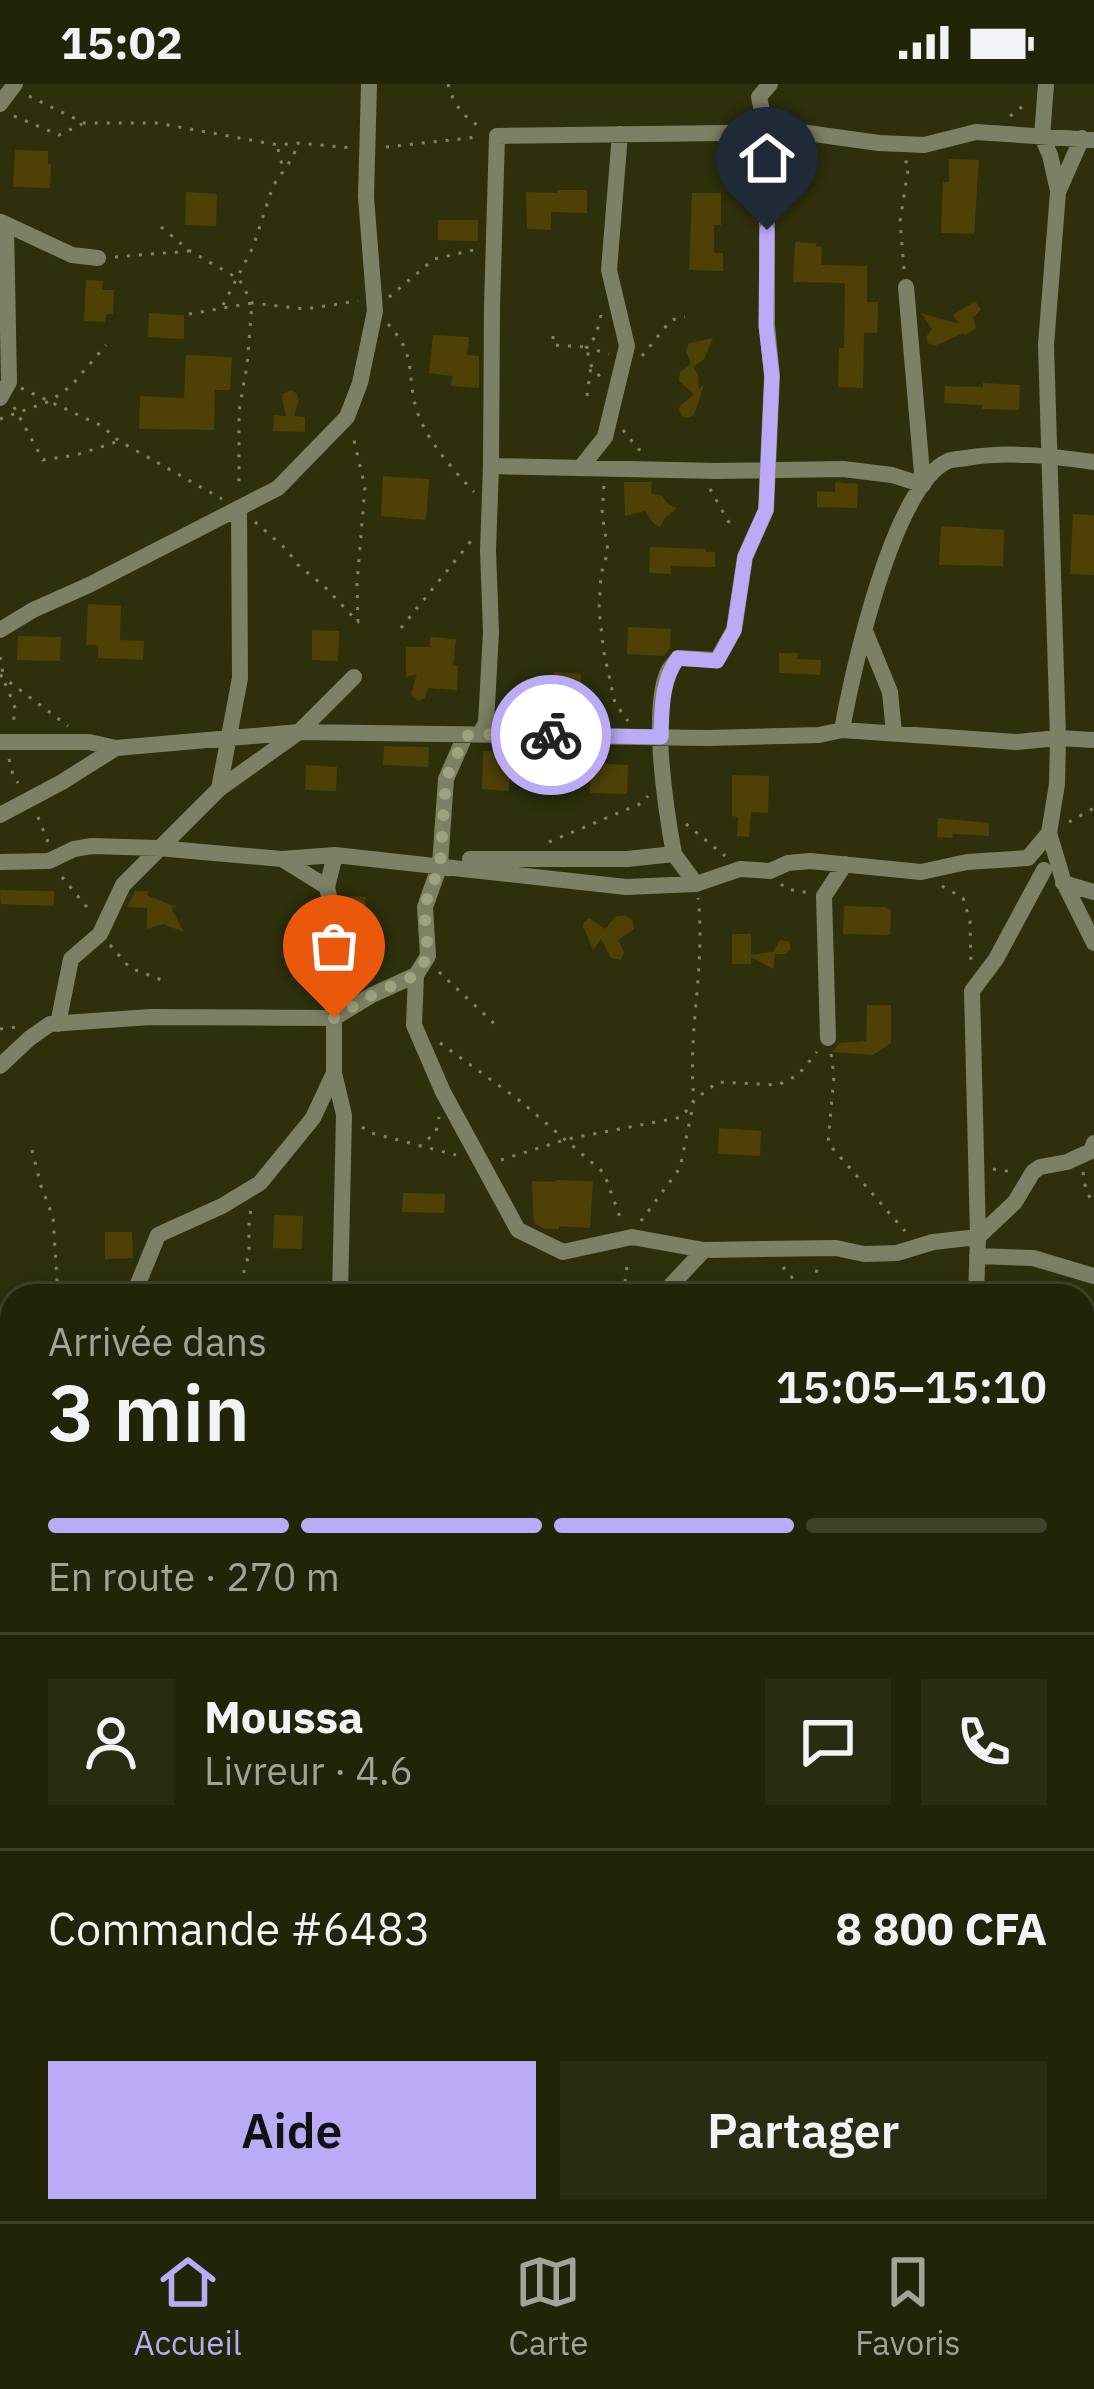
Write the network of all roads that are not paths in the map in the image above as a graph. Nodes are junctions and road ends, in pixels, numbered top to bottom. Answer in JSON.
{"nodes":[{"id":1,"x":19,"y":84,"type":"edge"},
{"id":2,"x":369,"y":84,"type":"edge"},
{"id":3,"x":770,"y":84,"type":"edge"},
{"id":4,"x":1046,"y":86,"type":"edge"},
{"id":5,"x":0,"y":107,"type":"edge"},
{"id":6,"x":620,"y":134,"type":"junction"},
{"id":7,"x":767,"y":134,"type":"junction"},
{"id":8,"x":1042,"y":137,"type":"junction"},
{"id":9,"x":1088,"y":139,"type":"edge"},
{"id":10,"x":1058,"y":192,"type":"junction"},
{"id":11,"x":3,"y":224,"type":"edge"},
{"id":12,"x":98,"y":258,"type":"road end"},
{"id":13,"x":906,"y":287,"type":"road end"},
{"id":14,"x":4,"y":390,"type":"edge"},
{"id":15,"x":1050,"y":456,"type":"junction"},
{"id":16,"x":1094,"y":462,"type":"edge"},
{"id":17,"x":491,"y":466,"type":"junction"},
{"id":18,"x":582,"y":466,"type":"junction"},
{"id":19,"x":766,"y":470,"type":"junction"},
{"id":20,"x":923,"y":484,"type":"junction"},
{"id":21,"x":239,"y":508,"type":"junction"},
{"id":22,"x":0,"y":630,"type":"edge"},
{"id":23,"x":865,"y":632,"type":"junction"},
{"id":24,"x":354,"y":677,"type":"dead end"},
{"id":25,"x":842,"y":730,"type":"junction"},
{"id":26,"x":299,"y":732,"type":"junction"},
{"id":27,"x":894,"y":733,"type":"junction"},
{"id":28,"x":473,"y":735,"type":"junction"},
{"id":29,"x":661,"y":737,"type":"junction"},
{"id":30,"x":227,"y":738,"type":"junction"},
{"id":31,"x":1058,"y":738,"type":"junction"},
{"id":32,"x":1094,"y":740,"type":"edge"},
{"id":33,"x":3,"y":742,"type":"edge"},
{"id":34,"x":116,"y":748,"type":"junction"},
{"id":35,"x":219,"y":789,"type":"junction"},
{"id":36,"x":0,"y":815,"type":"edge"},
{"id":37,"x":1049,"y":833,"type":"junction"},
{"id":38,"x":158,"y":848,"type":"junction"},
{"id":39,"x":674,"y":854,"type":"junction"},
{"id":40,"x":334,"y":855,"type":"junction"},
{"id":41,"x":1028,"y":858,"type":"junction"},
{"id":42,"x":282,"y":859,"type":"junction"},
{"id":43,"x":0,"y":862,"type":"edge"},
{"id":44,"x":845,"y":864,"type":"junction"},
{"id":45,"x":440,"y":865,"type":"junction"},
{"id":46,"x":1044,"y":869,"type":"junction"},
{"id":47,"x":1064,"y":883,"type":"junction"},
{"id":48,"x":696,"y":884,"type":"junction"},
{"id":49,"x":327,"y":886,"type":"junction"},
{"id":50,"x":1094,"y":892,"type":"edge"},
{"id":51,"x":1090,"y":917,"type":"edge"},
{"id":52,"x":1094,"y":943,"type":"edge"},
{"id":53,"x":416,"y":975,"type":"junction"},
{"id":54,"x":334,"y":1018,"type":"junction"},
{"id":55,"x":58,"y":1024,"type":"junction"},
{"id":56,"x":828,"y":1038,"type":"road end"},
{"id":57,"x":0,"y":1066,"type":"edge"},
{"id":58,"x":334,"y":1072,"type":"junction"},
{"id":59,"x":1092,"y":1147,"type":"edge"},
{"id":60,"x":978,"y":1246,"type":"junction"},
{"id":61,"x":704,"y":1250,"type":"junction"},
{"id":62,"x":1094,"y":1276,"type":"edge"},
{"id":63,"x":138,"y":1284,"type":"edge"},
{"id":64,"x":340,"y":1284,"type":"edge"},
{"id":65,"x":672,"y":1284,"type":"edge"},
{"id":66,"x":976,"y":1284,"type":"edge"}],
"edges":[{"from":1,"to":5,"type":"street"},
{"from":2,"to":21,"type":"street"},
{"from":3,"to":7,"type":"street"},
{"from":4,"to":8,"type":"street"},
{"from":6,"to":7,"type":"street"},
{"from":6,"to":17,"type":"street"},
{"from":6,"to":18,"type":"street"},
{"from":7,"to":8,"type":"street"},
{"from":7,"to":19,"type":"street"},
{"from":8,"to":9,"type":"street"},
{"from":8,"to":10,"type":"street"},
{"from":9,"to":10,"type":"street"},
{"from":10,"to":15,"type":"street"},
{"from":11,"to":12,"type":"street"},
{"from":11,"to":14,"type":"street"},
{"from":13,"to":20,"type":"street"},
{"from":15,"to":16,"type":"street"},
{"from":15,"to":20,"type":"street"},
{"from":15,"to":31,"type":"street"},
{"from":17,"to":18,"type":"street"},
{"from":17,"to":28,"type":"street"},
{"from":18,"to":19,"type":"street"},
{"from":19,"to":20,"type":"street"},
{"from":19,"to":29,"type":"street"},
{"from":20,"to":23,"type":"street"},
{"from":21,"to":22,"type":"street"},
{"from":21,"to":30,"type":"street"},
{"from":23,"to":25,"type":"street"},
{"from":23,"to":27,"type":"street"},
{"from":24,"to":26,"type":"street"},
{"from":25,"to":27,"type":"street"},
{"from":25,"to":29,"type":"street"},
{"from":26,"to":28,"type":"street"},
{"from":26,"to":30,"type":"street"},
{"from":26,"to":35,"type":"street"},
{"from":27,"to":31,"type":"street"},
{"from":28,"to":29,"type":"street"},
{"from":28,"to":45,"type":"street"},
{"from":29,"to":39,"type":"street"},
{"from":30,"to":34,"type":"street"},
{"from":30,"to":35,"type":"street"},
{"from":31,"to":32,"type":"street"},
{"from":31,"to":37,"type":"street"},
{"from":33,"to":34,"type":"street"},
{"from":34,"to":36,"type":"street"},
{"from":35,"to":38,"type":"street"},
{"from":37,"to":41,"type":"street"},
{"from":37,"to":47,"type":"street"},
{"from":38,"to":42,"type":"street"},
{"from":38,"to":43,"type":"street"},
{"from":38,"to":55,"type":"street"},
{"from":39,"to":45,"type":"street"},
{"from":39,"to":48,"type":"street"},
{"from":40,"to":42,"type":"street"},
{"from":40,"to":45,"type":"street"},
{"from":40,"to":49,"type":"street"},
{"from":41,"to":44,"type":"street"},
{"from":41,"to":46,"type":"street"},
{"from":42,"to":49,"type":"street"},
{"from":44,"to":48,"type":"street"},
{"from":44,"to":56,"type":"street"},
{"from":45,"to":48,"type":"street"},
{"from":45,"to":53,"type":"street"},
{"from":46,"to":47,"type":"street"},
{"from":46,"to":60,"type":"street"},
{"from":47,"to":50,"type":"street"},
{"from":47,"to":51,"type":"street"},
{"from":49,"to":54,"type":"street"},
{"from":51,"to":52,"type":"street"},
{"from":53,"to":54,"type":"street"},
{"from":53,"to":61,"type":"street"},
{"from":54,"to":55,"type":"street"},
{"from":54,"to":58,"type":"street"},
{"from":55,"to":57,"type":"street"},
{"from":58,"to":63,"type":"street"},
{"from":58,"to":64,"type":"street"},
{"from":59,"to":60,"type":"street"},
{"from":60,"to":61,"type":"street"},
{"from":60,"to":62,"type":"street"},
{"from":60,"to":66,"type":"street"},
{"from":61,"to":65,"type":"street"}]}
